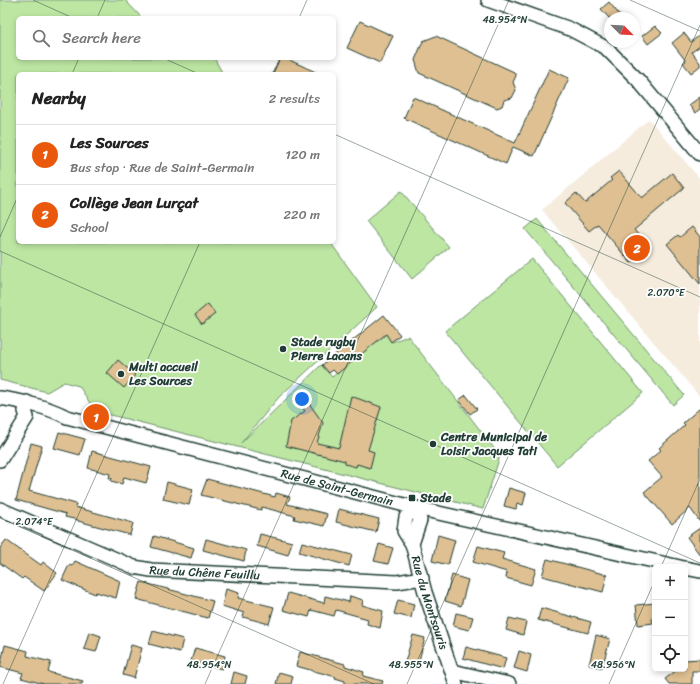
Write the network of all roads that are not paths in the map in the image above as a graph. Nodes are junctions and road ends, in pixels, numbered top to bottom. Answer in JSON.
{"nodes":[{"id":1,"x":488,"y":0,"type":"edge"},
{"id":2,"x":700,"y":154,"type":"edge"},
{"id":3,"x":0,"y":398,"type":"edge"},
{"id":4,"x":26,"y":407,"type":"junction"},
{"id":5,"x":0,"y":460,"type":"edge"},
{"id":6,"x":416,"y":508,"type":"junction"},
{"id":7,"x":0,"y":509,"type":"edge"},
{"id":8,"x":667,"y":564,"type":"edge"},
{"id":9,"x":688,"y":569,"type":"edge"},
{"id":10,"x":700,"y":571,"type":"edge"},
{"id":11,"x":422,"y":578,"type":"junction"},
{"id":12,"x":452,"y":671,"type":"junction"},
{"id":13,"x":456,"y":684,"type":"edge"},
{"id":14,"x":509,"y":684,"type":"edge"}],
"edges":[{"from":1,"to":2,"type":"street"},
{"from":3,"to":4,"type":"street","name":"Rue de Saint-Germain"},
{"from":4,"to":5,"type":"street"},
{"from":4,"to":6,"type":"street","name":"Rue de Saint-Germain"},
{"from":6,"to":8,"type":"street","name":"Rue de Saint-Germain"},
{"from":6,"to":11,"type":"street","name":"Rue du Montsouris"},
{"from":7,"to":11,"type":"street","name":"Rue du Chêne Feuillu"},
{"from":9,"to":10,"type":"street"},
{"from":11,"to":12,"type":"street","name":"Rue du Montsouris"},
{"from":12,"to":13,"type":"street","name":"Rue du Montsouris"},
{"from":12,"to":14,"type":"street"}]}
